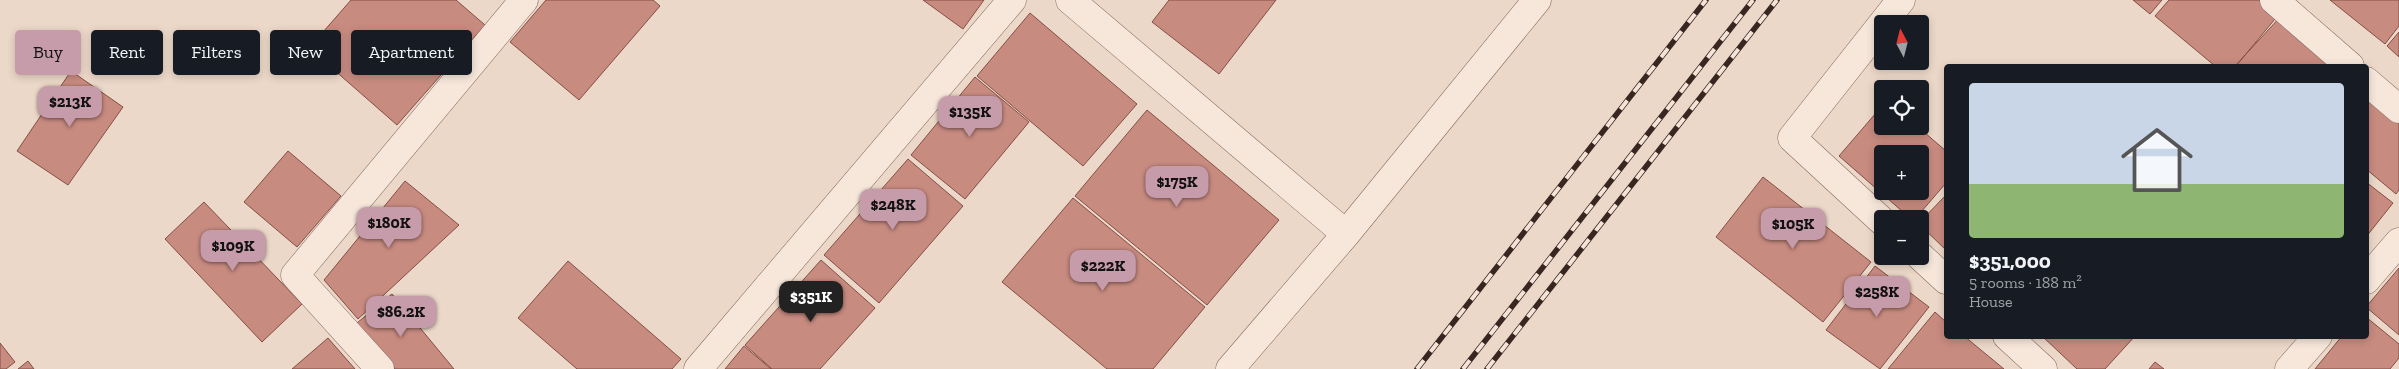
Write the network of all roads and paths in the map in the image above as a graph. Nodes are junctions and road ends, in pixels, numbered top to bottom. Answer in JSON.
{"nodes":[{"id":1,"x":524,"y":0,"type":"edge"},
{"id":2,"x":1012,"y":0,"type":"edge"},
{"id":3,"x":1070,"y":0,"type":"edge"},
{"id":4,"x":1537,"y":0,"type":"edge"},
{"id":5,"x":1901,"y":0,"type":"edge"},
{"id":6,"x":2274,"y":0,"type":"edge"},
{"id":7,"x":2348,"y":64,"type":"edge"},
{"id":8,"x":2369,"y":83,"type":"edge"},
{"id":9,"x":2399,"y":109,"type":"edge"},
{"id":10,"x":1874,"y":214,"type":"edge"},
{"id":11,"x":1346,"y":234,"type":"junction"},
{"id":12,"x":2399,"y":242,"type":"edge"},
{"id":13,"x":1929,"y":264,"type":"edge"},
{"id":14,"x":2369,"y":277,"type":"edge"},
{"id":15,"x":1944,"y":278,"type":"edge"},
{"id":16,"x":2010,"y":339,"type":"edge"},
{"id":17,"x":2315,"y":339,"type":"edge"},
{"id":18,"x":380,"y":369,"type":"edge"},
{"id":19,"x":698,"y":369,"type":"edge"},
{"id":20,"x":1230,"y":369,"type":"edge"},
{"id":21,"x":2043,"y":369,"type":"edge"},
{"id":22,"x":2289,"y":369,"type":"edge"}],
"edges":[{"from":1,"to":18,"type":"street"},
{"from":2,"to":19,"type":"street"},
{"from":3,"to":11,"type":"street"},
{"from":4,"to":11,"type":"street"},
{"from":5,"to":10,"type":"street"},
{"from":6,"to":7,"type":"street"},
{"from":8,"to":9,"type":"street"},
{"from":11,"to":20,"type":"street"},
{"from":12,"to":14,"type":"street"},
{"from":13,"to":15,"type":"street"},
{"from":16,"to":21,"type":"street"},
{"from":17,"to":22,"type":"street"}]}
